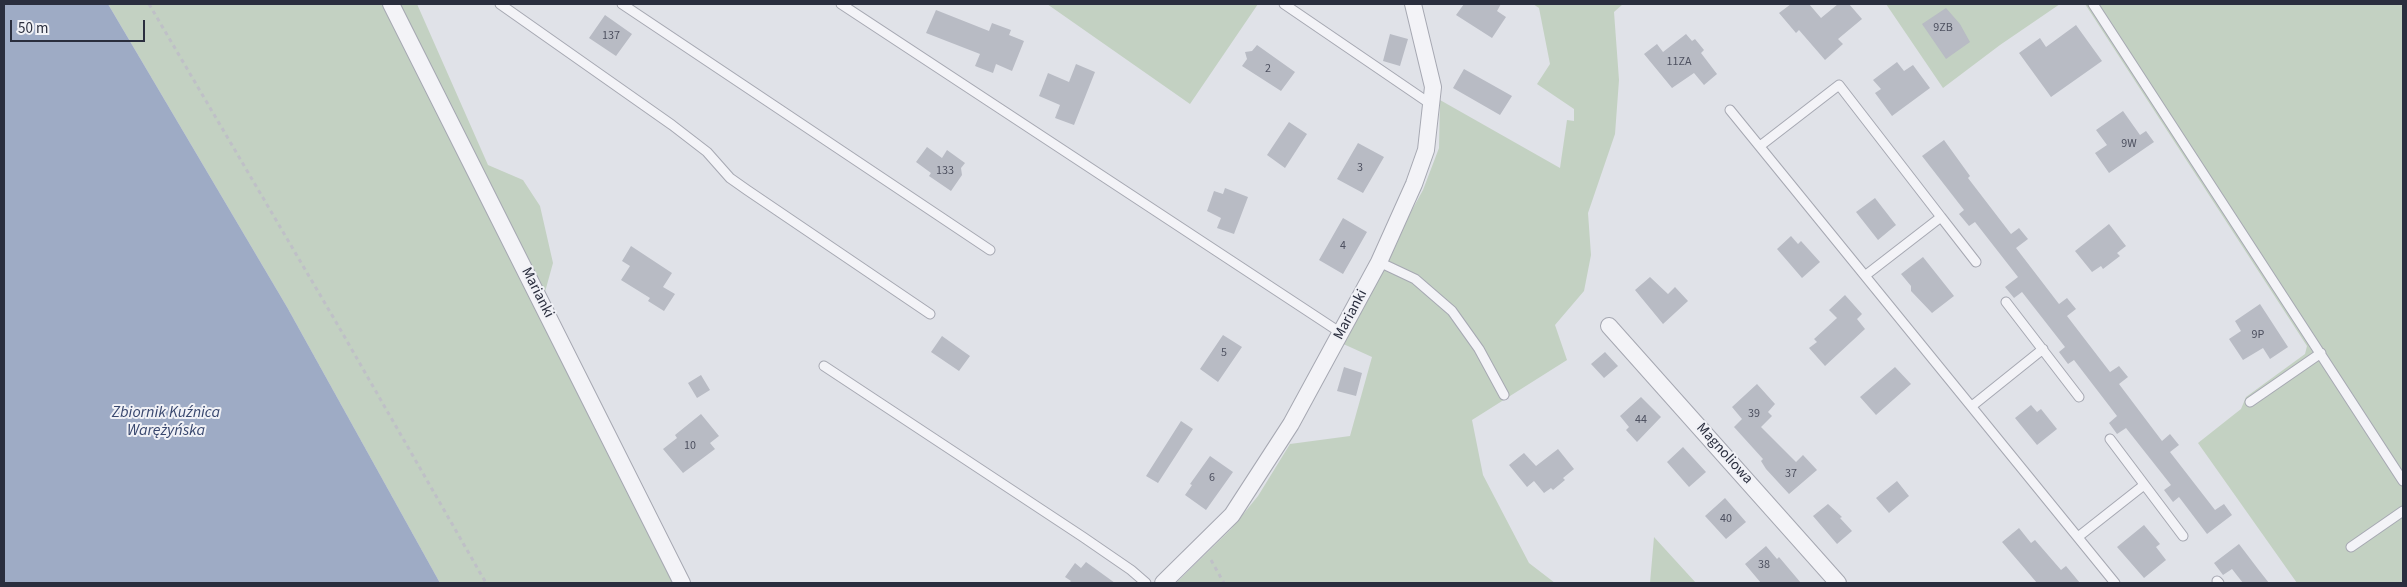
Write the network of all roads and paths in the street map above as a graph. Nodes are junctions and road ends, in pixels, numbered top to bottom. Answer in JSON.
{"nodes":[{"id":1,"x":149,"y":4,"type":"edge"},
{"id":2,"x":391,"y":4,"type":"edge"},
{"id":3,"x":500,"y":4,"type":"edge"},
{"id":4,"x":622,"y":4,"type":"edge"},
{"id":5,"x":841,"y":4,"type":"edge"},
{"id":6,"x":1284,"y":4,"type":"edge"},
{"id":7,"x":1413,"y":4,"type":"edge"},
{"id":8,"x":2093,"y":4,"type":"edge"},
{"id":9,"x":1432,"y":105,"type":"junction"},
{"id":10,"x":1730,"y":110,"type":"dead end"},
{"id":11,"x":1760,"y":146,"type":"junction"},
{"id":12,"x":1941,"y":217,"type":"junction"},
{"id":13,"x":990,"y":250,"type":"dead end"},
{"id":14,"x":1379,"y":262,"type":"junction"},
{"id":15,"x":1976,"y":262,"type":"dead end"},
{"id":16,"x":1866,"y":275,"type":"junction"},
{"id":17,"x":2006,"y":302,"type":"dead end"},
{"id":18,"x":930,"y":314,"type":"dead end"},
{"id":19,"x":1609,"y":326,"type":"dead end"},
{"id":20,"x":1341,"y":333,"type":"junction"},
{"id":21,"x":2043,"y":349,"type":"junction"},
{"id":22,"x":2321,"y":353,"type":"junction"},
{"id":23,"x":824,"y":366,"type":"dead end"},
{"id":24,"x":1504,"y":395,"type":"dead end"},
{"id":25,"x":2079,"y":397,"type":"dead end"},
{"id":26,"x":2250,"y":402,"type":"dead end"},
{"id":27,"x":1972,"y":406,"type":"junction"},
{"id":28,"x":2110,"y":440,"type":"dead end"},
{"id":29,"x":2403,"y":481,"type":"edge"},
{"id":30,"x":2144,"y":484,"type":"junction"},
{"id":31,"x":2403,"y":511,"type":"edge"},
{"id":32,"x":2183,"y":536,"type":"dead end"},
{"id":33,"x":2078,"y":537,"type":"junction"},
{"id":34,"x":1202,"y":545,"type":"junction"},
{"id":35,"x":2351,"y":547,"type":"dead end"},
{"id":36,"x":486,"y":583,"type":"edge"},
{"id":37,"x":682,"y":583,"type":"edge"},
{"id":38,"x":1146,"y":583,"type":"edge"},
{"id":39,"x":1163,"y":583,"type":"edge"},
{"id":40,"x":1224,"y":583,"type":"edge"},
{"id":41,"x":1838,"y":583,"type":"edge"},
{"id":42,"x":2115,"y":583,"type":"edge"}],
"edges":[{"from":1,"to":36,"type":"path"},
{"from":2,"to":37,"type":"street","name":"Marianki"},
{"from":3,"to":18,"type":"lane"},
{"from":4,"to":13,"type":"lane"},
{"from":5,"to":20,"type":"lane"},
{"from":6,"to":9,"type":"lane"},
{"from":7,"to":9,"type":"street","name":"Marianki"},
{"from":8,"to":22,"type":"lane"},
{"from":9,"to":14,"type":"street","name":"Marianki"},
{"from":10,"to":11,"type":"lane"},
{"from":11,"to":12,"type":"lane"},
{"from":11,"to":16,"type":"lane"},
{"from":12,"to":15,"type":"lane"},
{"from":12,"to":16,"type":"lane"},
{"from":14,"to":20,"type":"street","name":"Marianki"},
{"from":14,"to":24,"type":"lane"},
{"from":16,"to":27,"type":"lane"},
{"from":17,"to":21,"type":"lane"},
{"from":19,"to":41,"type":"street","name":"Magnoliowa"},
{"from":20,"to":34,"type":"street","name":"Marianki"},
{"from":21,"to":25,"type":"lane"},
{"from":21,"to":27,"type":"lane"},
{"from":22,"to":26,"type":"lane"},
{"from":22,"to":29,"type":"lane"},
{"from":23,"to":38,"type":"lane"},
{"from":27,"to":33,"type":"lane"},
{"from":28,"to":30,"type":"lane"},
{"from":30,"to":32,"type":"lane"},
{"from":30,"to":33,"type":"lane"},
{"from":31,"to":35,"type":"lane"},
{"from":33,"to":42,"type":"lane"},
{"from":34,"to":39,"type":"street","name":"Marianki"},
{"from":34,"to":40,"type":"path"}]}
